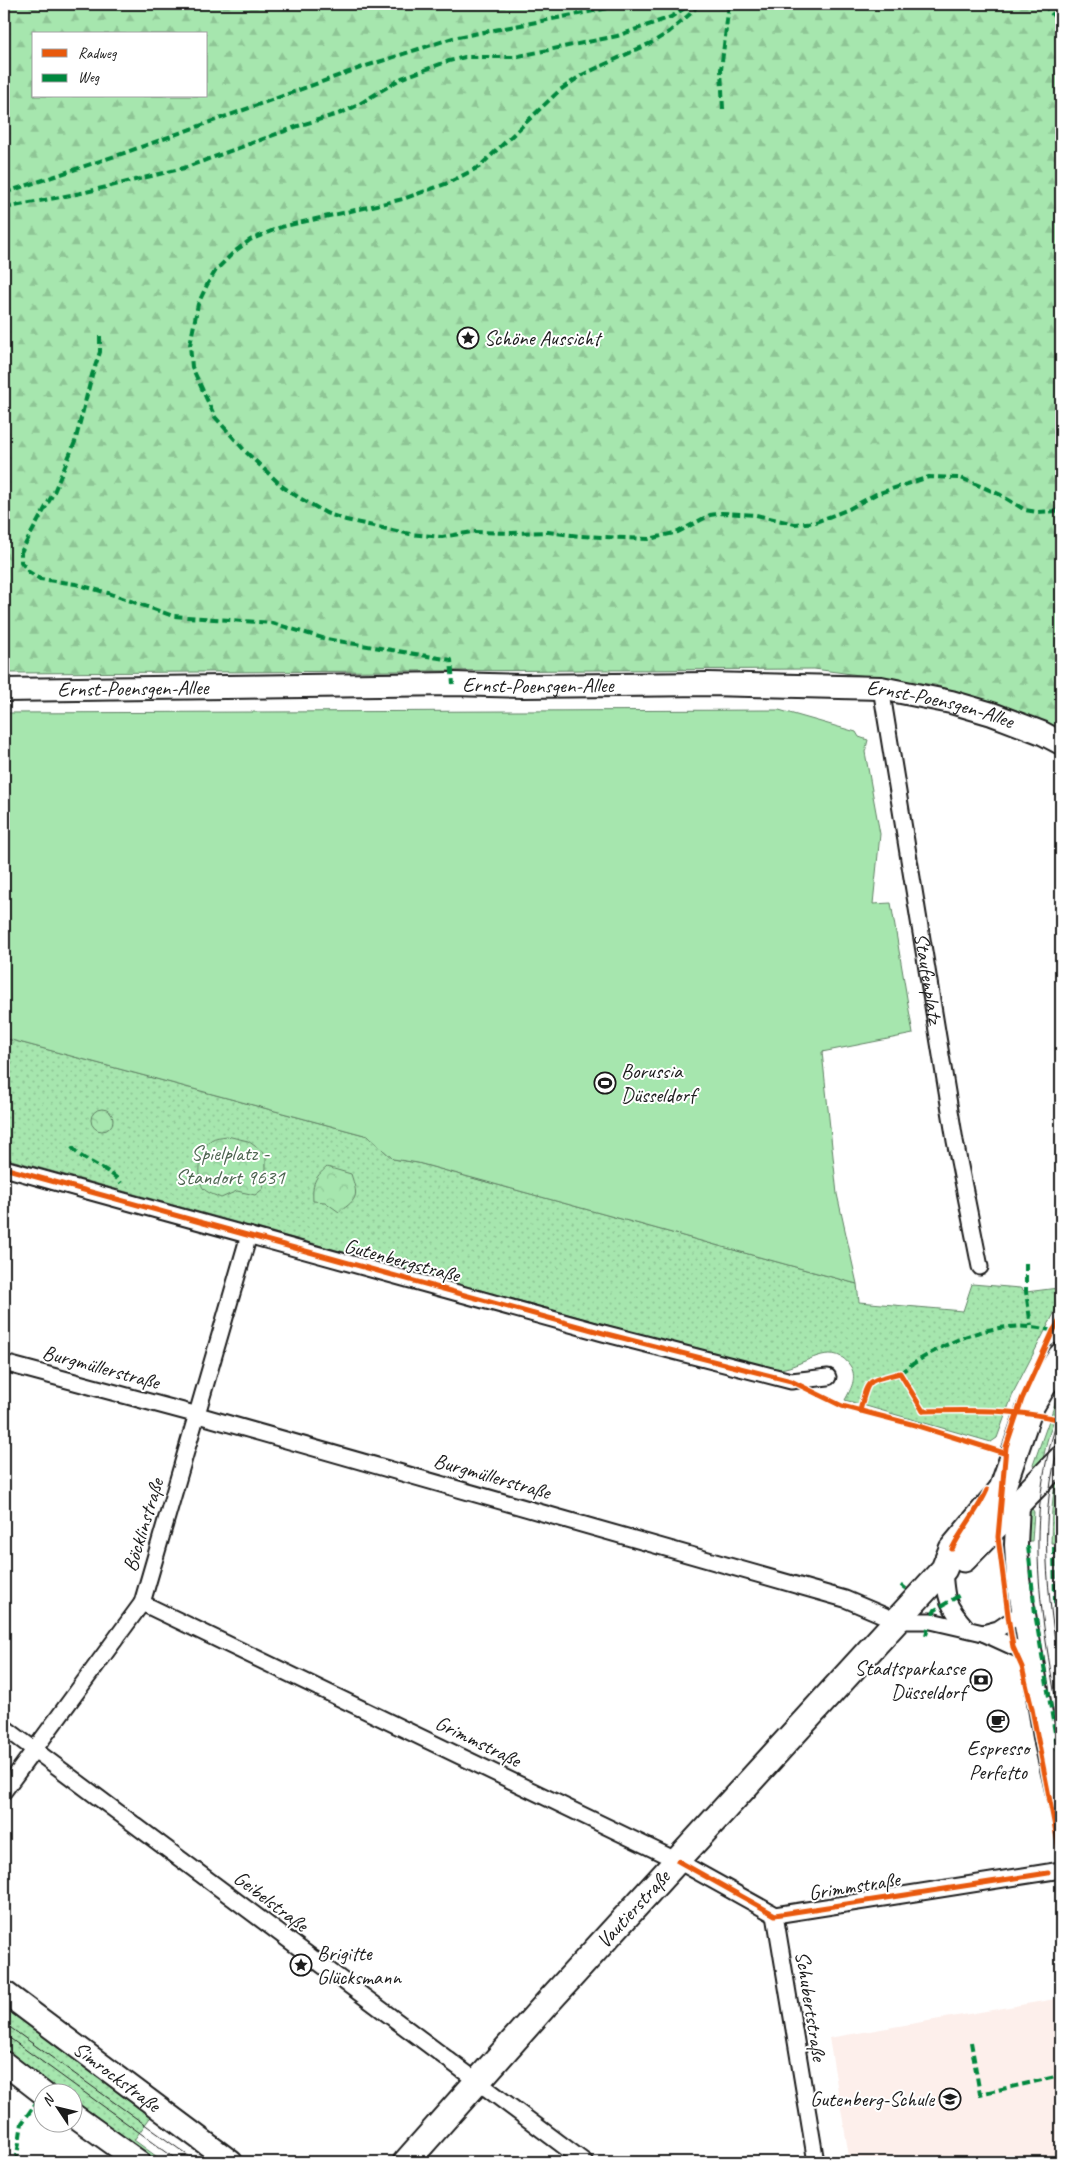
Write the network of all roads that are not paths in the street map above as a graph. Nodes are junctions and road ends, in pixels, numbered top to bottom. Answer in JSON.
{"nodes":[{"id":1,"x":881,"y":688,"type":"junction"},
{"id":2,"x":4,"y":690,"type":"edge"},
{"id":3,"x":1061,"y":743,"type":"edge"},
{"id":4,"x":4,"y":1168,"type":"edge"},
{"id":5,"x":249,"y":1235,"type":"junction"},
{"id":6,"x":980,"y":1267,"type":"dead end"},
{"id":7,"x":1059,"y":1361,"type":"edge"},
{"id":8,"x":4,"y":1363,"type":"edge"},
{"id":9,"x":828,"y":1378,"type":"dead end"},
{"id":10,"x":198,"y":1415,"type":"junction"},
{"id":11,"x":1061,"y":1459,"type":"edge"},
{"id":12,"x":1010,"y":1497,"type":"junction"},
{"id":13,"x":944,"y":1569,"type":"junction"},
{"id":14,"x":142,"y":1602,"type":"junction"},
{"id":15,"x":1022,"y":1612,"type":"junction"},
{"id":16,"x":897,"y":1621,"type":"junction"},
{"id":17,"x":967,"y":1628,"type":"junction"},
{"id":18,"x":983,"y":1633,"type":"junction"},
{"id":19,"x":1031,"y":1654,"type":"junction"},
{"id":20,"x":4,"y":1727,"type":"edge"},
{"id":21,"x":34,"y":1750,"type":"junction"},
{"id":22,"x":4,"y":1791,"type":"edge"},
{"id":23,"x":1061,"y":1808,"type":"edge"},
{"id":24,"x":678,"y":1861,"type":"junction"},
{"id":25,"x":1061,"y":1870,"type":"edge"},
{"id":26,"x":774,"y":1915,"type":"junction"},
{"id":27,"x":4,"y":1992,"type":"edge"},
{"id":28,"x":4,"y":2063,"type":"edge"},
{"id":29,"x":478,"y":2082,"type":"junction"},
{"id":30,"x":32,"y":2085,"type":"edge"},
{"id":31,"x":82,"y":2121,"type":"edge"},
{"id":32,"x":139,"y":2162,"type":"edge"},
{"id":33,"x":231,"y":2162,"type":"edge"},
{"id":34,"x":406,"y":2162,"type":"edge"},
{"id":35,"x":585,"y":2162,"type":"edge"},
{"id":36,"x":816,"y":2162,"type":"edge"}],
"edges":[{"from":1,"to":2,"type":"street","name":"Ernst-Poensgen-Allee"},
{"from":1,"to":3,"type":"street","name":"Ernst-Poensgen-Allee"},
{"from":1,"to":6,"type":"street","name":"Staufenplatz"},
{"from":4,"to":5,"type":"street","name":"Gutenbergstraße"},
{"from":5,"to":9,"type":"street","name":"Gutenbergstraße"},
{"from":5,"to":10,"type":"street","name":"Böcklinstraße"},
{"from":7,"to":12,"type":"main road"},
{"from":8,"to":10,"type":"street","name":"Burgmüllerstraße"},
{"from":10,"to":14,"type":"street","name":"Böcklinstraße"},
{"from":10,"to":16,"type":"street","name":"Burgmüllerstraße"},
{"from":11,"to":12,"type":"main road"},
{"from":12,"to":13,"type":"main road","name":"Vautierstraße"},
{"from":12,"to":15,"type":"street"},
{"from":13,"to":16,"type":"main road","name":"Vautierstraße"},
{"from":13,"to":17,"type":"street"},
{"from":14,"to":21,"type":"street","name":"Böcklinstraße"},
{"from":14,"to":24,"type":"street","name":"Grimmstraße"},
{"from":15,"to":18,"type":"street"},
{"from":15,"to":19,"type":"street"},
{"from":16,"to":17,"type":"street","name":"Burgmüllerstraße"},
{"from":16,"to":24,"type":"main road","name":"Vautierstraße"},
{"from":17,"to":18,"type":"street","name":"Burgmüllerstraße"},
{"from":18,"to":19,"type":"street","name":"Burgmüllerstraße"},
{"from":19,"to":23,"type":"street"},
{"from":20,"to":21,"type":"street","name":"Geibelstraße"},
{"from":21,"to":22,"type":"street","name":"Böcklinstraße"},
{"from":21,"to":29,"type":"street","name":"Geibelstraße"},
{"from":24,"to":26,"type":"street","name":"Grimmstraße"},
{"from":24,"to":29,"type":"main road","name":"Vautierstraße"},
{"from":25,"to":26,"type":"street","name":"Grimmstraße"},
{"from":26,"to":36,"type":"street","name":"Schubertstraße"},
{"from":27,"to":33,"type":"street","name":"Simrockstraße"},
{"from":28,"to":30,"type":"street"},
{"from":29,"to":34,"type":"main road","name":"Vautierstraße"},
{"from":29,"to":35,"type":"street","name":"Geibelstraße"},
{"from":31,"to":32,"type":"street"}]}
